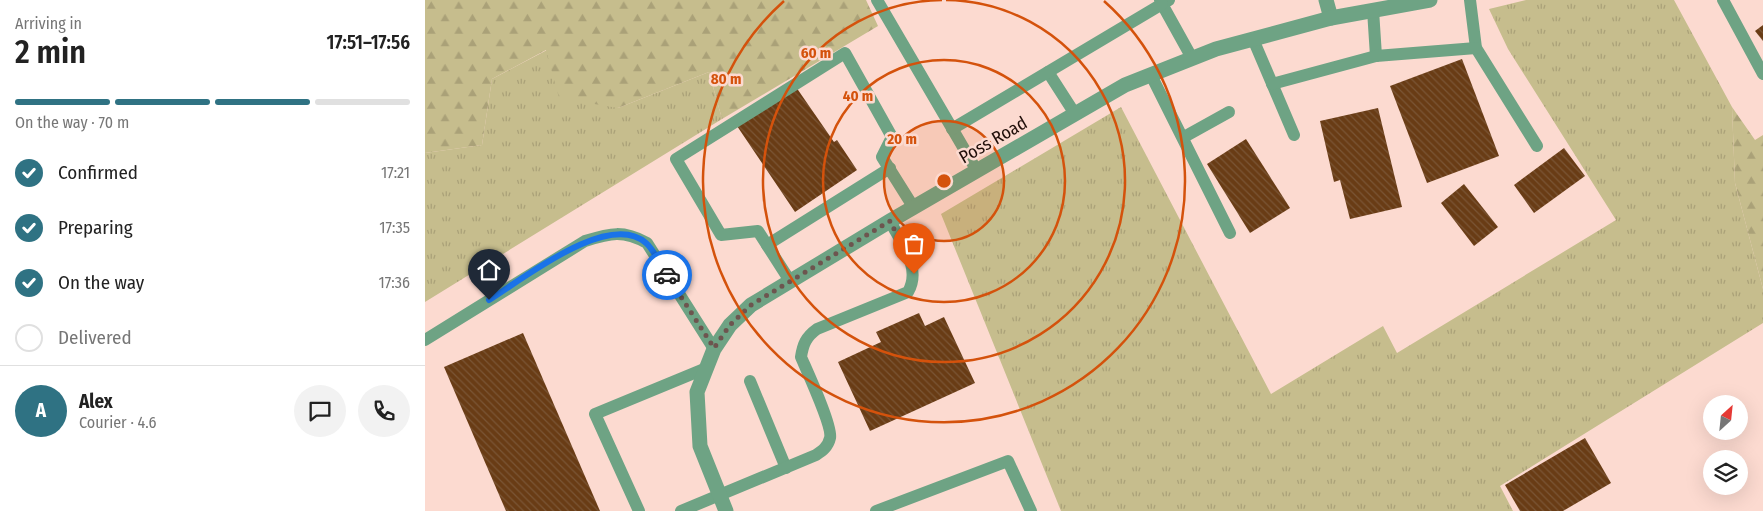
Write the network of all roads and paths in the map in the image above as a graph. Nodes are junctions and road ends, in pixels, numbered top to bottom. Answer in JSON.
{"nodes":[{"id":1,"x":877,"y":0,"type":"edge"},
{"id":2,"x":1325,"y":0,"type":"edge"},
{"id":3,"x":1430,"y":0,"type":"edge"},
{"id":4,"x":1469,"y":0,"type":"edge"},
{"id":5,"x":1723,"y":0,"type":"edge"},
{"id":6,"x":1164,"y":1,"type":"edge"},
{"id":7,"x":1381,"y":6,"type":"edge"},
{"id":8,"x":1331,"y":18,"type":"junction"},
{"id":9,"x":1253,"y":39,"type":"junction"},
{"id":10,"x":1476,"y":48,"type":"junction"},
{"id":11,"x":1376,"y":56,"type":"junction"},
{"id":12,"x":1192,"y":58,"type":"junction"},
{"id":13,"x":1048,"y":72,"type":"junction"},
{"id":14,"x":1763,"y":74,"type":"edge"},
{"id":15,"x":1151,"y":75,"type":"junction"},
{"id":16,"x":1273,"y":84,"type":"junction"},
{"id":17,"x":1229,"y":112,"type":"dead end"},
{"id":18,"x":1075,"y":114,"type":"junction"},
{"id":19,"x":952,"y":129,"type":"junction"},
{"id":20,"x":1294,"y":135,"type":"dead end"},
{"id":21,"x":1183,"y":137,"type":"junction"},
{"id":22,"x":1537,"y":146,"type":"dead end"},
{"id":23,"x":890,"y":168,"type":"junction"},
{"id":24,"x":977,"y":171,"type":"junction"},
{"id":25,"x":914,"y":208,"type":"junction"},
{"id":26,"x":890,"y":221,"type":"junction"},
{"id":27,"x":1230,"y":234,"type":"dead end"},
{"id":28,"x":767,"y":245,"type":"junction"},
{"id":29,"x":790,"y":281,"type":"junction"},
{"id":30,"x":425,"y":340,"type":"edge"},
{"id":31,"x":714,"y":348,"type":"junction"},
{"id":32,"x":704,"y":370,"type":"junction"},
{"id":33,"x":750,"y":382,"type":"dead end"},
{"id":34,"x":786,"y":468,"type":"junction"},
{"id":35,"x":720,"y":496,"type":"junction"},
{"id":36,"x":639,"y":511,"type":"edge"},
{"id":37,"x":681,"y":511,"type":"edge"},
{"id":38,"x":725,"y":511,"type":"edge"},
{"id":39,"x":876,"y":511,"type":"edge"},
{"id":40,"x":1031,"y":511,"type":"edge"}],
"edges":[{"from":1,"to":19,"type":"lane"},
{"from":2,"to":8,"type":"street"},
{"from":3,"to":7,"type":"street","name":"Poss Road"},
{"from":4,"to":10,"type":"lane"},
{"from":5,"to":14,"type":"lane"},
{"from":6,"to":12,"type":"lane"},
{"from":6,"to":13,"type":"lane"},
{"from":7,"to":8,"type":"street","name":"Poss Road"},
{"from":7,"to":11,"type":"lane"},
{"from":8,"to":9,"type":"street","name":"Poss Road"},
{"from":9,"to":12,"type":"street","name":"Poss Road"},
{"from":9,"to":16,"type":"lane"},
{"from":10,"to":11,"type":"lane"},
{"from":10,"to":22,"type":"lane"},
{"from":11,"to":16,"type":"lane"},
{"from":12,"to":15,"type":"street","name":"Poss Road"},
{"from":13,"to":18,"type":"lane"},
{"from":13,"to":19,"type":"lane"},
{"from":15,"to":18,"type":"street","name":"Poss Road"},
{"from":15,"to":21,"type":"lane"},
{"from":16,"to":20,"type":"lane"},
{"from":17,"to":21,"type":"lane"},
{"from":18,"to":24,"type":"street","name":"Poss Road"},
{"from":19,"to":24,"type":"lane"},
{"from":21,"to":27,"type":"lane"},
{"from":23,"to":25,"type":"lane"},
{"from":23,"to":28,"type":"lane"},
{"from":23,"to":28,"type":"lane"},
{"from":24,"to":25,"type":"street","name":"Poss Road"},
{"from":25,"to":26,"type":"street","name":"Poss Road"},
{"from":26,"to":29,"type":"street","name":"Poss Road"},
{"from":26,"to":34,"type":"lane"},
{"from":28,"to":29,"type":"lane"},
{"from":29,"to":31,"type":"street","name":"Poss Road"},
{"from":30,"to":31,"type":"lane"},
{"from":31,"to":32,"type":"street","name":"Poss Road"},
{"from":32,"to":35,"type":"street","name":"Poss Road"},
{"from":32,"to":36,"type":"lane"},
{"from":33,"to":34,"type":"lane"},
{"from":34,"to":35,"type":"lane"},
{"from":35,"to":37,"type":"lane"},
{"from":35,"to":38,"type":"street","name":"Poss Road"},
{"from":39,"to":40,"type":"lane"}]}
